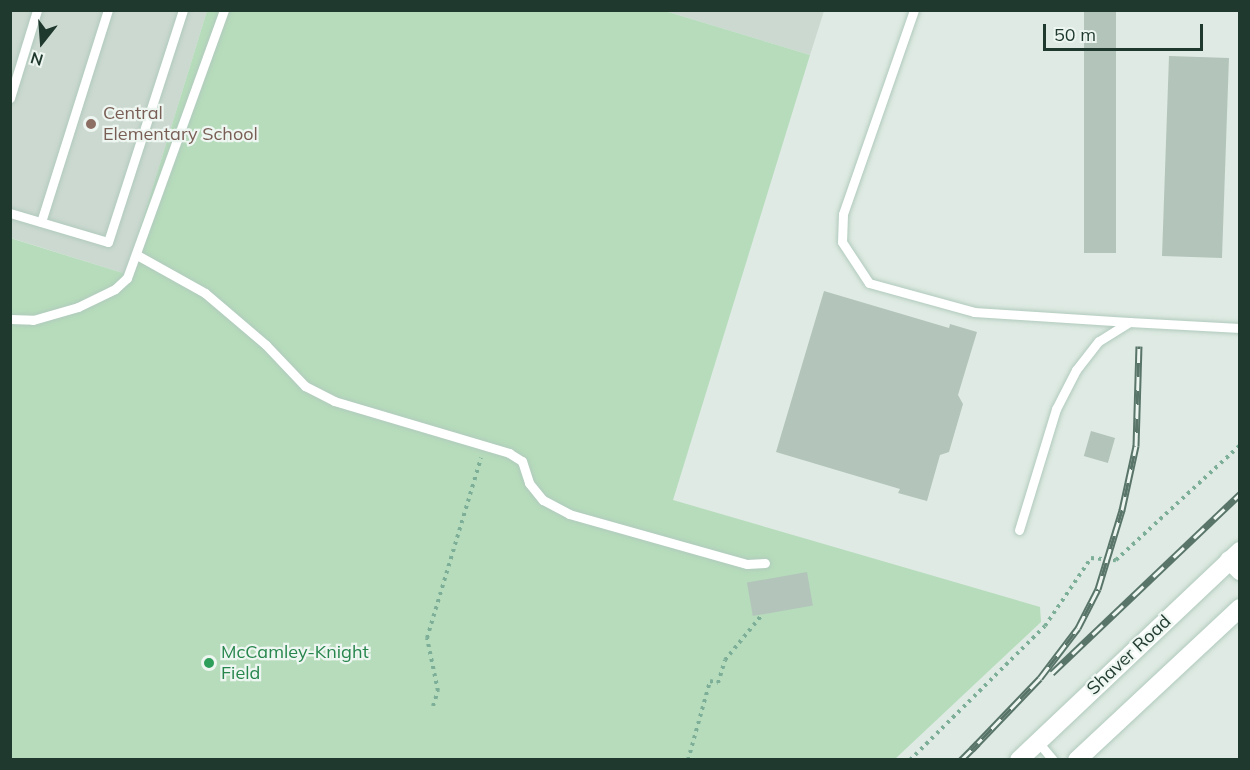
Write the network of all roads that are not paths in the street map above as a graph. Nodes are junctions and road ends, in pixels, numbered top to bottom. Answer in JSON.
{"nodes":[{"id":1,"x":37,"y":10,"type":"edge"},
{"id":2,"x":108,"y":10,"type":"edge"},
{"id":3,"x":183,"y":10,"type":"edge"},
{"id":4,"x":224,"y":10,"type":"edge"},
{"id":5,"x":914,"y":10,"type":"edge"},
{"id":6,"x":10,"y":98,"type":"edge"},
{"id":7,"x":10,"y":213,"type":"edge"},
{"id":8,"x":41,"y":222,"type":"junction"},
{"id":9,"x":137,"y":255,"type":"junction"},
{"id":10,"x":10,"y":319,"type":"edge"},
{"id":11,"x":1129,"y":322,"type":"junction"},
{"id":12,"x":1239,"y":328,"type":"edge"},
{"id":13,"x":1019,"y":530,"type":"dead end"},
{"id":14,"x":1236,"y":561,"type":"edge"},
{"id":15,"x":765,"y":563,"type":"dead end"},
{"id":16,"x":1239,"y":608,"type":"edge"},
{"id":17,"x":1038,"y":742,"type":"junction"},
{"id":18,"x":1019,"y":759,"type":"edge"},
{"id":19,"x":1053,"y":759,"type":"edge"},
{"id":20,"x":1077,"y":759,"type":"edge"}],
"edges":[{"from":1,"to":6,"type":"lane"},
{"from":2,"to":8,"type":"lane"},
{"from":3,"to":8,"type":"lane"},
{"from":4,"to":9,"type":"lane"},
{"from":5,"to":11,"type":"lane"},
{"from":7,"to":8,"type":"lane"},
{"from":9,"to":10,"type":"lane"},
{"from":9,"to":15,"type":"lane"},
{"from":11,"to":12,"type":"lane"},
{"from":11,"to":13,"type":"lane"},
{"from":14,"to":17,"type":"main road","name":"Shaver Road"},
{"from":16,"to":20,"type":"main road"},
{"from":17,"to":18,"type":"main road","name":"Shaver Road"},
{"from":17,"to":19,"type":"lane"}]}
